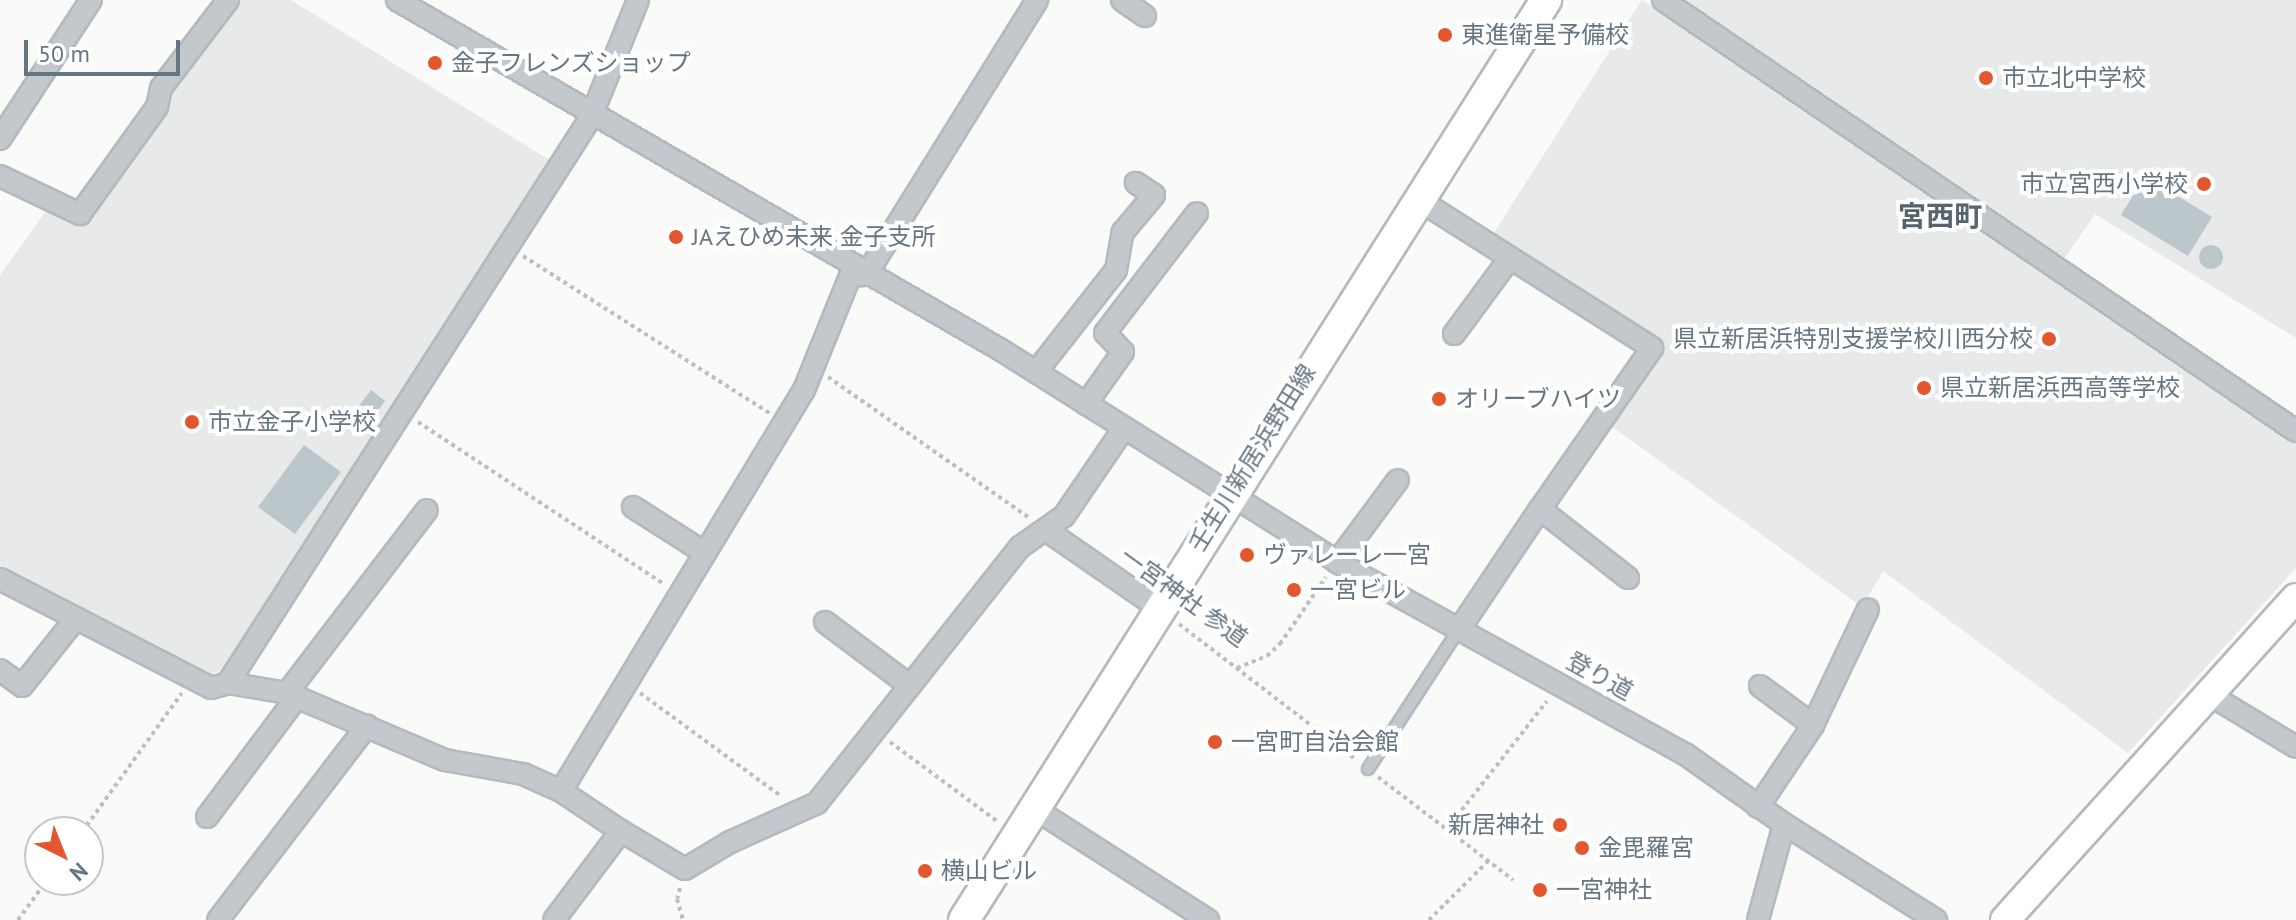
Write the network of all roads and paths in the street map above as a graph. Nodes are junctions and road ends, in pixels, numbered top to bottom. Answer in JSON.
{"nodes":[{"id":1,"x":91,"y":0,"type":"edge"},
{"id":2,"x":228,"y":0,"type":"edge"},
{"id":3,"x":397,"y":0,"type":"edge"},
{"id":4,"x":638,"y":0,"type":"edge"},
{"id":5,"x":1037,"y":0,"type":"edge"},
{"id":6,"x":1122,"y":0,"type":"edge"},
{"id":7,"x":1546,"y":0,"type":"edge"},
{"id":8,"x":1663,"y":0,"type":"edge"},
{"id":9,"x":1145,"y":16,"type":"dead end"},
{"id":10,"x":591,"y":117,"type":"junction"},
{"id":11,"x":0,"y":139,"type":"edge"},
{"id":12,"x":0,"y":176,"type":"edge"},
{"id":13,"x":1136,"y":183,"type":"dead end"},
{"id":14,"x":1416,"y":198,"type":"junction"},
{"id":15,"x":1197,"y":213,"type":"dead end"},
{"id":16,"x":509,"y":248,"type":"junction"},
{"id":17,"x":1510,"y":258,"type":"junction"},
{"id":18,"x":866,"y":275,"type":"junction"},
{"id":19,"x":1454,"y":334,"type":"dead end"},
{"id":20,"x":815,"y":367,"type":"junction"},
{"id":21,"x":1036,"y":372,"type":"junction"},
{"id":22,"x":1086,"y":404,"type":"junction"},
{"id":23,"x":401,"y":411,"type":"junction"},
{"id":24,"x":784,"y":423,"type":"junction"},
{"id":25,"x":1124,"y":428,"type":"junction"},
{"id":26,"x":2296,"y":431,"type":"edge"},
{"id":27,"x":1398,"y":480,"type":"dead end"},
{"id":28,"x":1229,"y":495,"type":"junction"},
{"id":29,"x":633,"y":507,"type":"dead end"},
{"id":30,"x":1540,"y":509,"type":"junction"},
{"id":31,"x":427,"y":510,"type":"dead end"},
{"id":32,"x":1046,"y":530,"type":"junction"},
{"id":33,"x":705,"y":553,"type":"junction"},
{"id":34,"x":1337,"y":562,"type":"junction"},
{"id":35,"x":1628,"y":578,"type":"dead end"},
{"id":36,"x":0,"y":579,"type":"edge"},
{"id":37,"x":680,"y":594,"type":"junction"},
{"id":38,"x":2296,"y":598,"type":"edge"},
{"id":39,"x":1160,"y":609,"type":"junction"},
{"id":40,"x":1868,"y":609,"type":"dead end"},
{"id":41,"x":76,"y":618,"type":"junction"},
{"id":42,"x":825,"y":622,"type":"dead end"},
{"id":43,"x":1458,"y":631,"type":"junction"},
{"id":44,"x":1237,"y":668,"type":"junction"},
{"id":45,"x":0,"y":670,"type":"edge"},
{"id":46,"x":192,"y":677,"type":"junction"},
{"id":47,"x":228,"y":683,"type":"junction"},
{"id":48,"x":626,"y":683,"type":"junction"},
{"id":49,"x":1561,"y":684,"type":"junction"},
{"id":50,"x":909,"y":685,"type":"junction"},
{"id":51,"x":1760,"y":686,"type":"dead end"},
{"id":52,"x":292,"y":695,"type":"junction"},
{"id":53,"x":2210,"y":695,"type":"junction"},
{"id":54,"x":1813,"y":725,"type":"junction"},
{"id":55,"x":367,"y":726,"type":"junction"},
{"id":56,"x":875,"y":731,"type":"junction"},
{"id":57,"x":2296,"y":747,"type":"edge"},
{"id":58,"x":1368,"y":769,"type":"junction"},
{"id":59,"x":561,"y":791,"type":"junction"},
{"id":60,"x":1758,"y":807,"type":"junction"},
{"id":61,"x":1035,"y":809,"type":"junction"},
{"id":62,"x":800,"y":810,"type":"junction"},
{"id":63,"x":93,"y":816,"type":"edge"},
{"id":64,"x":207,"y":817,"type":"dead end"},
{"id":65,"x":1784,"y":824,"type":"junction"},
{"id":66,"x":1447,"y":829,"type":"junction"},
{"id":67,"x":621,"y":831,"type":"junction"},
{"id":68,"x":1018,"y":836,"type":"junction"},
{"id":69,"x":1488,"y":861,"type":"junction"},
{"id":70,"x":685,"y":869,"type":"junction"},
{"id":71,"x":1513,"y":880,"type":"dead end"},
{"id":72,"x":35,"y":896,"type":"edge"},
{"id":73,"x":18,"y":920,"type":"edge"},
{"id":74,"x":218,"y":920,"type":"edge"},
{"id":75,"x":554,"y":920,"type":"edge"},
{"id":76,"x":683,"y":920,"type":"edge"},
{"id":77,"x":964,"y":920,"type":"edge"},
{"id":78,"x":1208,"y":920,"type":"edge"},
{"id":79,"x":1429,"y":920,"type":"edge"},
{"id":80,"x":1758,"y":920,"type":"edge"},
{"id":81,"x":1936,"y":920,"type":"edge"},
{"id":82,"x":2005,"y":920,"type":"edge"}],
"edges":[{"from":1,"to":11,"type":"street"},
{"from":2,"to":12,"type":"street"},
{"from":3,"to":10,"type":"street","name":"登り道"},
{"from":4,"to":10,"type":"street"},
{"from":5,"to":18,"type":"street"},
{"from":6,"to":9,"type":"street"},
{"from":7,"to":14,"type":"main road","name":"壬生川新居浜野田線"},
{"from":8,"to":26,"type":"street"},
{"from":10,"to":16,"type":"street"},
{"from":10,"to":18,"type":"street","name":"登り道"},
{"from":13,"to":21,"type":"street"},
{"from":14,"to":17,"type":"street"},
{"from":14,"to":28,"type":"main road","name":"壬生川新居浜野田線"},
{"from":15,"to":22,"type":"street"},
{"from":16,"to":23,"type":"street"},
{"from":16,"to":24,"type":"path"},
{"from":17,"to":19,"type":"street"},
{"from":17,"to":30,"type":"street"},
{"from":18,"to":20,"type":"street"},
{"from":18,"to":21,"type":"street","name":"登り道"},
{"from":20,"to":24,"type":"street"},
{"from":20,"to":32,"type":"path"},
{"from":21,"to":22,"type":"street","name":"登り道"},
{"from":22,"to":25,"type":"street","name":"登り道"},
{"from":23,"to":37,"type":"path"},
{"from":23,"to":47,"type":"street"},
{"from":24,"to":33,"type":"street"},
{"from":25,"to":28,"type":"street","name":"登り道"},
{"from":25,"to":32,"type":"street"},
{"from":27,"to":34,"type":"street"},
{"from":28,"to":34,"type":"street","name":"登り道"},
{"from":28,"to":39,"type":"main road","name":"壬生川新居浜野田線"},
{"from":29,"to":33,"type":"street"},
{"from":30,"to":35,"type":"street"},
{"from":30,"to":43,"type":"street"},
{"from":31,"to":52,"type":"street"},
{"from":32,"to":39,"type":"street","name":"一宮神社 参道"},
{"from":32,"to":50,"type":"street"},
{"from":33,"to":37,"type":"street"},
{"from":34,"to":43,"type":"street","name":"登り道"},
{"from":34,"to":44,"type":"path"},
{"from":36,"to":41,"type":"street"},
{"from":37,"to":48,"type":"street"},
{"from":38,"to":53,"type":"street"},
{"from":39,"to":44,"type":"path","name":"一宮神社 参道"},
{"from":39,"to":61,"type":"main road","name":"壬生川新居浜野田線"},
{"from":40,"to":54,"type":"street"},
{"from":41,"to":45,"type":"street"},
{"from":41,"to":46,"type":"street"},
{"from":42,"to":50,"type":"street"},
{"from":43,"to":49,"type":"street","name":"登り道"},
{"from":43,"to":58,"type":"lane"},
{"from":44,"to":58,"type":"path","name":"一宮神社 参道"},
{"from":46,"to":47,"type":"street"},
{"from":46,"to":63,"type":"path"},
{"from":47,"to":52,"type":"street"},
{"from":48,"to":59,"type":"street"},
{"from":48,"to":62,"type":"path"},
{"from":49,"to":60,"type":"street","name":"登り道"},
{"from":49,"to":66,"type":"path"},
{"from":50,"to":56,"type":"street"},
{"from":51,"to":54,"type":"street"},
{"from":52,"to":55,"type":"street"},
{"from":52,"to":64,"type":"street"},
{"from":53,"to":57,"type":"street"},
{"from":53,"to":82,"type":"street"},
{"from":54,"to":60,"type":"street"},
{"from":55,"to":59,"type":"street"},
{"from":55,"to":74,"type":"street"},
{"from":56,"to":62,"type":"street"},
{"from":56,"to":68,"type":"path"},
{"from":58,"to":66,"type":"path","name":"一宮神社 参道"},
{"from":59,"to":67,"type":"street"},
{"from":60,"to":65,"type":"street","name":"登り道"},
{"from":61,"to":68,"type":"main road","name":"壬生川新居浜野田線"},
{"from":61,"to":78,"type":"street"},
{"from":62,"to":70,"type":"street"},
{"from":65,"to":80,"type":"street"},
{"from":65,"to":81,"type":"street","name":"登り道"},
{"from":66,"to":69,"type":"path","name":"一宮神社 参道"},
{"from":67,"to":70,"type":"street"},
{"from":67,"to":75,"type":"street"},
{"from":68,"to":77,"type":"main road","name":"壬生川新居浜野田線"},
{"from":69,"to":71,"type":"path","name":"一宮神社 参道"},
{"from":69,"to":79,"type":"path"},
{"from":70,"to":76,"type":"path"},
{"from":72,"to":73,"type":"path"}]}
